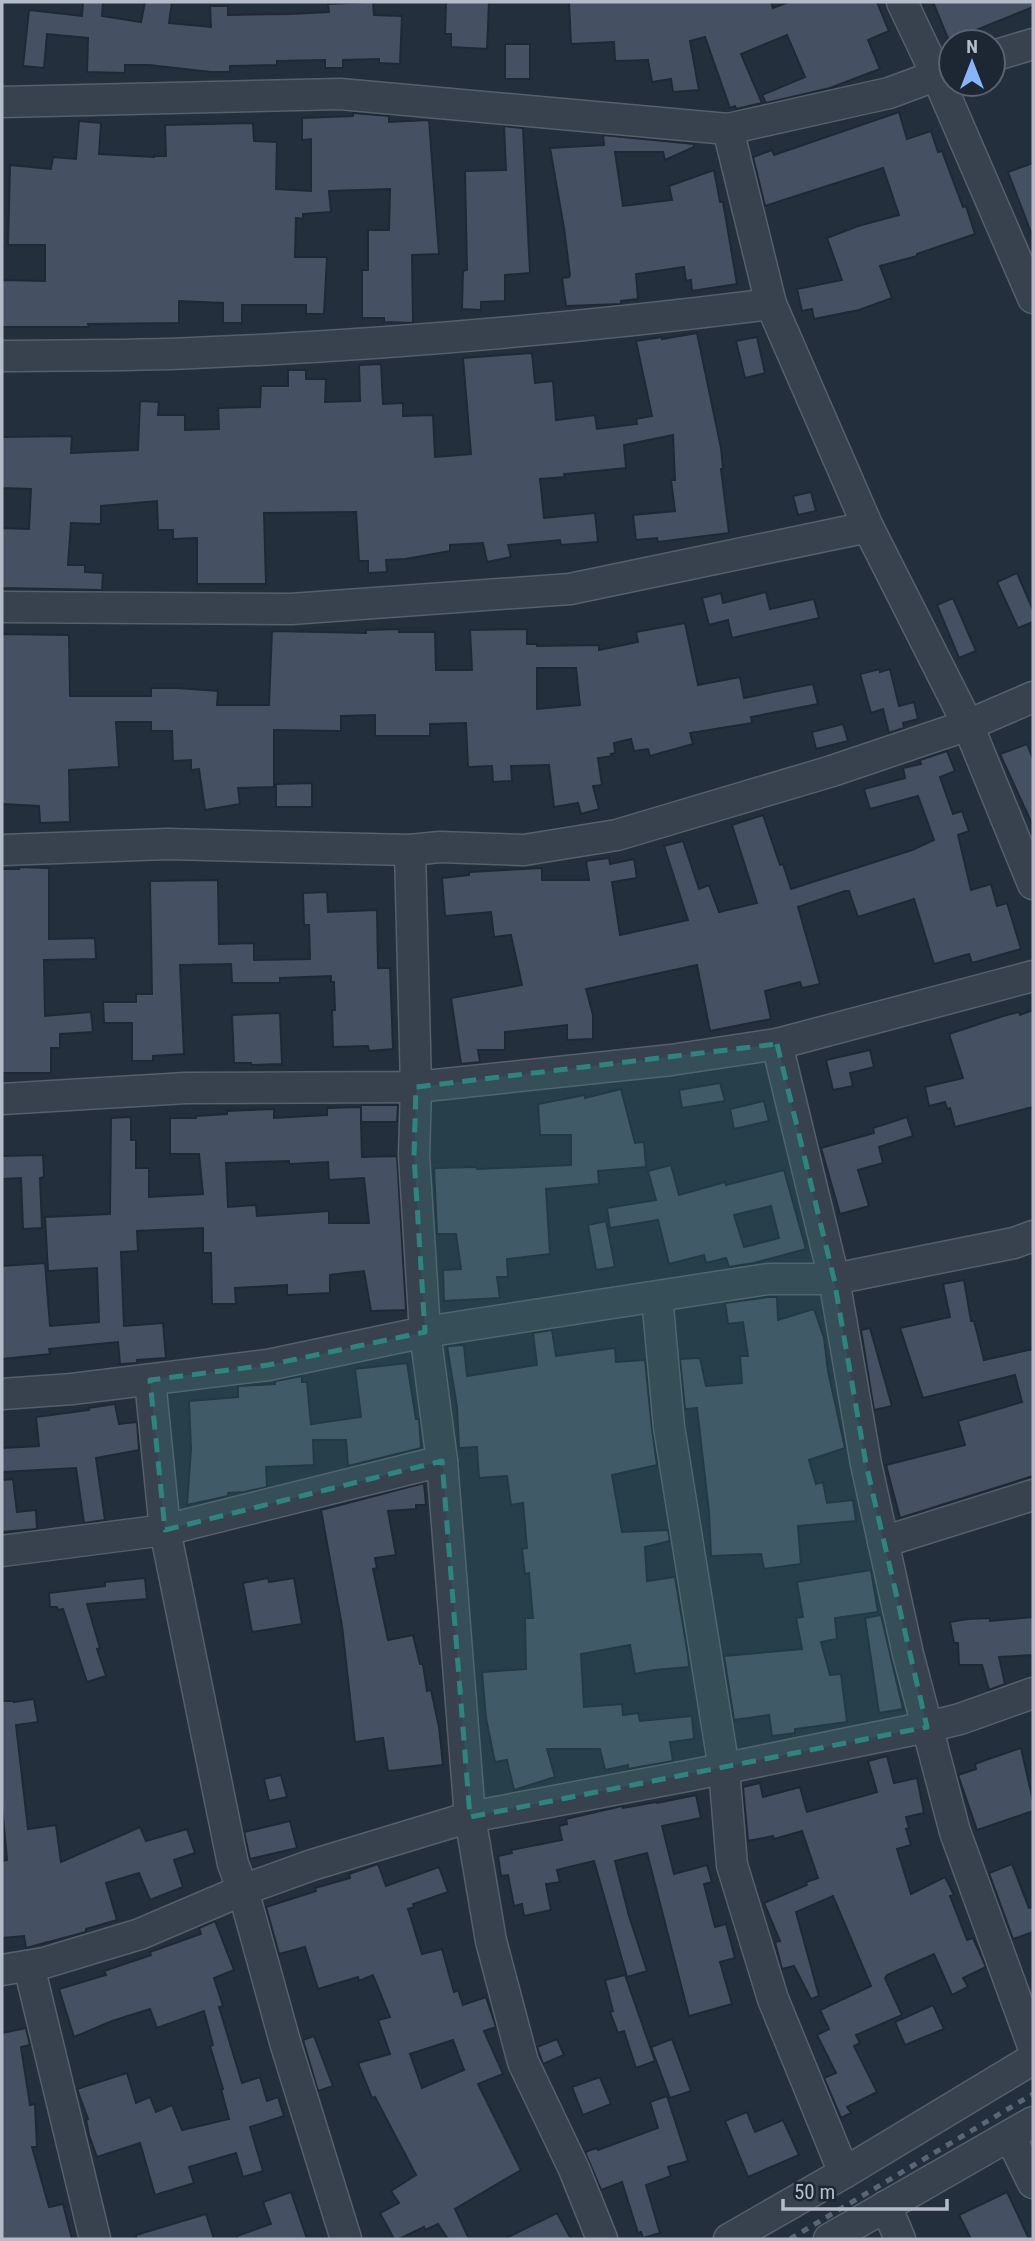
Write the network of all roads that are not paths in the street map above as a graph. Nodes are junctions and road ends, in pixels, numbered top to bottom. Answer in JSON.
{"nodes":[{"id":1,"x":902,"y":2,"type":"edge"},
{"id":2,"x":1033,"y":44,"type":"edge"},
{"id":3,"x":1007,"y":52,"type":"edge"},
{"id":4,"x":937,"y":61,"type":"edge"},
{"id":5,"x":937,"y":76,"type":"edge"},
{"id":6,"x":954,"y":98,"type":"edge"},
{"id":7,"x":2,"y":102,"type":"edge"},
{"id":8,"x":728,"y":130,"type":"junction"},
{"id":9,"x":1033,"y":298,"type":"edge"},
{"id":10,"x":771,"y":304,"type":"junction"},
{"id":11,"x":2,"y":356,"type":"edge"},
{"id":12,"x":868,"y":527,"type":"junction"},
{"id":13,"x":2,"y":607,"type":"edge"},
{"id":14,"x":1033,"y":697,"type":"edge"},
{"id":15,"x":968,"y":725,"type":"junction"},
{"id":16,"x":2,"y":850,"type":"edge"},
{"id":17,"x":410,"y":850,"type":"junction"},
{"id":18,"x":1033,"y":884,"type":"edge"},
{"id":19,"x":1033,"y":976,"type":"edge"},
{"id":20,"x":776,"y":1044,"type":"junction"},
{"id":21,"x":416,"y":1087,"type":"junction"},
{"id":22,"x":2,"y":1099,"type":"edge"},
{"id":23,"x":1033,"y":1236,"type":"edge"},
{"id":24,"x":834,"y":1279,"type":"junction"},
{"id":25,"x":657,"y":1297,"type":"junction"},
{"id":26,"x":425,"y":1332,"type":"junction"},
{"id":27,"x":150,"y":1380,"type":"junction"},
{"id":28,"x":2,"y":1394,"type":"edge"},
{"id":29,"x":442,"y":1461,"type":"junction"},
{"id":30,"x":1033,"y":1495,"type":"edge"},
{"id":31,"x":164,"y":1530,"type":"junction"},
{"id":32,"x":883,"y":1542,"type":"junction"},
{"id":33,"x":2,"y":1550,"type":"edge"},
{"id":34,"x":1033,"y":1693,"type":"edge"},
{"id":35,"x":928,"y":1727,"type":"junction"},
{"id":36,"x":724,"y":1769,"type":"junction"},
{"id":37,"x":470,"y":1817,"type":"junction"},
{"id":38,"x":243,"y":1890,"type":"junction"},
{"id":39,"x":15,"y":1968,"type":"edge"},
{"id":40,"x":1033,"y":2046,"type":"edge"},
{"id":41,"x":1033,"y":2059,"type":"edge"},
{"id":42,"x":1022,"y":2129,"type":"edge"},
{"id":43,"x":844,"y":2173,"type":"junction"},
{"id":44,"x":1033,"y":2183,"type":"edge"},
{"id":45,"x":886,"y":2206,"type":"junction"},
{"id":46,"x":95,"y":2239,"type":"edge"},
{"id":47,"x":346,"y":2239,"type":"edge"},
{"id":48,"x":602,"y":2239,"type":"edge"},
{"id":49,"x":729,"y":2239,"type":"edge"},
{"id":50,"x":829,"y":2239,"type":"edge"},
{"id":51,"x":900,"y":2239,"type":"edge"}],
"edges":[{"from":1,"to":4,"type":"street"},
{"from":2,"to":3,"type":"street"},
{"from":5,"to":8,"type":"street"},
{"from":6,"to":9,"type":"street"},
{"from":7,"to":8,"type":"street"},
{"from":8,"to":10,"type":"street"},
{"from":10,"to":11,"type":"street"},
{"from":10,"to":12,"type":"street"},
{"from":12,"to":13,"type":"street"},
{"from":12,"to":15,"type":"street"},
{"from":14,"to":15,"type":"street"},
{"from":15,"to":17,"type":"street"},
{"from":15,"to":18,"type":"street"},
{"from":16,"to":17,"type":"street"},
{"from":17,"to":21,"type":"street"},
{"from":19,"to":20,"type":"street"},
{"from":20,"to":21,"type":"street"},
{"from":20,"to":24,"type":"street"},
{"from":21,"to":22,"type":"street"},
{"from":21,"to":26,"type":"street"},
{"from":23,"to":24,"type":"street"},
{"from":24,"to":25,"type":"street"},
{"from":24,"to":32,"type":"street"},
{"from":25,"to":26,"type":"street"},
{"from":25,"to":36,"type":"street"},
{"from":26,"to":27,"type":"street"},
{"from":26,"to":29,"type":"street"},
{"from":27,"to":28,"type":"street"},
{"from":27,"to":31,"type":"street"},
{"from":29,"to":31,"type":"street"},
{"from":29,"to":37,"type":"street"},
{"from":30,"to":32,"type":"street"},
{"from":31,"to":33,"type":"street"},
{"from":31,"to":38,"type":"street"},
{"from":32,"to":35,"type":"street"},
{"from":34,"to":35,"type":"street"},
{"from":35,"to":36,"type":"street"},
{"from":35,"to":40,"type":"street"},
{"from":36,"to":37,"type":"street"},
{"from":36,"to":43,"type":"street"},
{"from":37,"to":38,"type":"street"},
{"from":37,"to":48,"type":"street"},
{"from":38,"to":39,"type":"street"},
{"from":38,"to":47,"type":"street"},
{"from":39,"to":46,"type":"street"},
{"from":41,"to":43,"type":"street"},
{"from":42,"to":44,"type":"street"},
{"from":42,"to":45,"type":"street"},
{"from":43,"to":49,"type":"street"},
{"from":45,"to":50,"type":"street"},
{"from":45,"to":51,"type":"street"}]}
